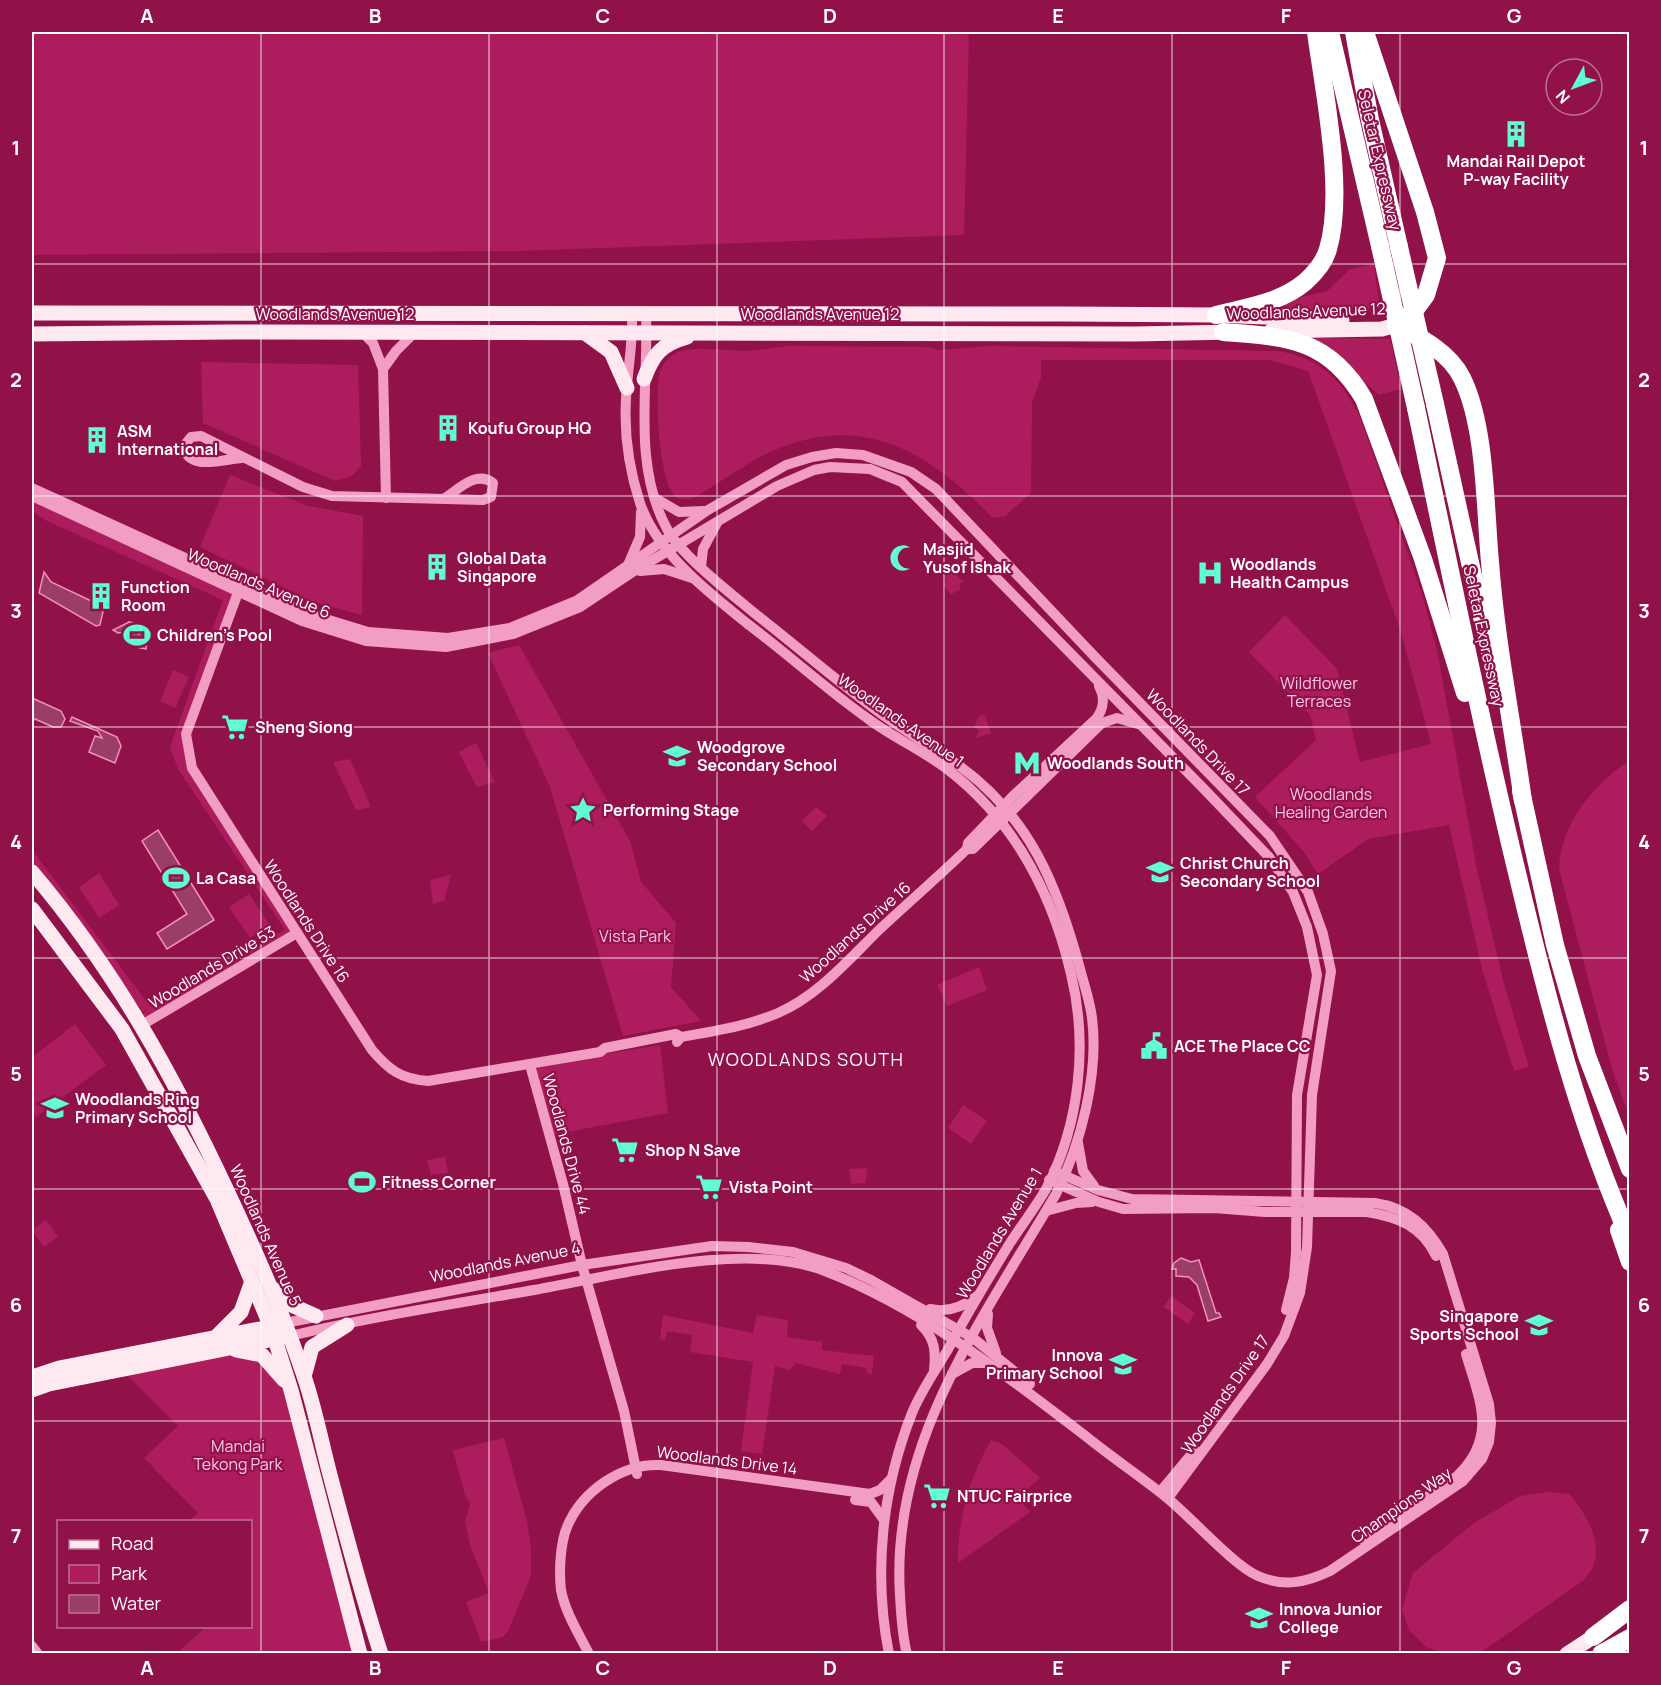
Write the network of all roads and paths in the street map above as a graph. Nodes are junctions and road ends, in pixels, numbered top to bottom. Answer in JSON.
{"nodes":[{"id":1,"x":1316,"y":32,"type":"edge"},
{"id":2,"x":1330,"y":32,"type":"edge"},
{"id":3,"x":1354,"y":32,"type":"edge"},
{"id":4,"x":1365,"y":32,"type":"edge"},
{"id":5,"x":32,"y":313,"type":"edge"},
{"id":6,"x":639,"y":315,"type":"junction"},
{"id":7,"x":1219,"y":323,"type":"junction"},
{"id":8,"x":1396,"y":325,"type":"junction"},
{"id":9,"x":362,"y":332,"type":"junction"},
{"id":10,"x":416,"y":332,"type":"junction"},
{"id":11,"x":639,"y":332,"type":"junction"},
{"id":12,"x":701,"y":332,"type":"junction"},
{"id":13,"x":585,"y":333,"type":"junction"},
{"id":14,"x":32,"y":334,"type":"edge"},
{"id":15,"x":383,"y":369,"type":"junction"},
{"id":16,"x":644,"y":379,"type":"junction"},
{"id":17,"x":627,"y":388,"type":"junction"},
{"id":18,"x":242,"y":458,"type":"junction"},
{"id":19,"x":32,"y":488,"type":"edge"},
{"id":20,"x":32,"y":496,"type":"edge"},
{"id":21,"x":386,"y":498,"type":"junction"},
{"id":22,"x":445,"y":498,"type":"dead end"},
{"id":23,"x":655,"y":498,"type":"junction"},
{"id":24,"x":641,"y":505,"type":"junction"},
{"id":25,"x":708,"y":510,"type":"junction"},
{"id":26,"x":719,"y":520,"type":"junction"},
{"id":27,"x":675,"y":540,"type":"junction"},
{"id":28,"x":665,"y":547,"type":"junction"},
{"id":29,"x":701,"y":567,"type":"junction"},
{"id":30,"x":629,"y":569,"type":"junction"},
{"id":31,"x":692,"y":578,"type":"junction"},
{"id":32,"x":240,"y":588,"type":"junction"},
{"id":33,"x":783,"y":636,"type":"junction"},
{"id":34,"x":799,"y":664,"type":"junction"},
{"id":35,"x":1092,"y":675,"type":"junction"},
{"id":36,"x":1143,"y":727,"type":"junction"},
{"id":37,"x":1488,"y":753,"type":"junction"},
{"id":38,"x":1523,"y":801,"type":"junction"},
{"id":39,"x":1007,"y":809,"type":"junction"},
{"id":40,"x":998,"y":818,"type":"junction"},
{"id":41,"x":32,"y":872,"type":"edge"},
{"id":42,"x":32,"y":909,"type":"edge"},
{"id":43,"x":297,"y":933,"type":"junction"},
{"id":44,"x":91,"y":948,"type":"junction"},
{"id":45,"x":104,"y":1004,"type":"junction"},
{"id":46,"x":142,"y":1024,"type":"junction"},
{"id":47,"x":530,"y":1065,"type":"junction"},
{"id":48,"x":1078,"y":1139,"type":"junction"},
{"id":49,"x":1593,"y":1144,"type":"junction"},
{"id":50,"x":1629,"y":1170,"type":"edge"},
{"id":51,"x":1052,"y":1175,"type":"junction"},
{"id":52,"x":1062,"y":1181,"type":"junction"},
{"id":53,"x":1098,"y":1190,"type":"junction"},
{"id":54,"x":1099,"y":1202,"type":"junction"},
{"id":55,"x":1302,"y":1207,"type":"junction"},
{"id":56,"x":1046,"y":1211,"type":"junction"},
{"id":57,"x":1629,"y":1239,"type":"edge"},
{"id":58,"x":1629,"y":1262,"type":"edge"},
{"id":59,"x":582,"y":1265,"type":"junction"},
{"id":60,"x":1011,"y":1267,"type":"junction"},
{"id":61,"x":994,"y":1270,"type":"junction"},
{"id":62,"x":266,"y":1275,"type":"junction"},
{"id":63,"x":588,"y":1280,"type":"junction"},
{"id":64,"x":251,"y":1284,"type":"junction"},
{"id":65,"x":981,"y":1292,"type":"junction"},
{"id":66,"x":921,"y":1307,"type":"junction"},
{"id":67,"x":989,"y":1308,"type":"junction"},
{"id":68,"x":907,"y":1313,"type":"junction"},
{"id":69,"x":316,"y":1316,"type":"junction"},
{"id":70,"x":347,"y":1325,"type":"junction"},
{"id":71,"x":280,"y":1331,"type":"junction"},
{"id":72,"x":956,"y":1334,"type":"junction"},
{"id":73,"x":970,"y":1342,"type":"junction"},
{"id":74,"x":219,"y":1343,"type":"junction"},
{"id":75,"x":1002,"y":1367,"type":"junction"},
{"id":76,"x":950,"y":1375,"type":"junction"},
{"id":77,"x":32,"y":1377,"type":"edge"},
{"id":78,"x":932,"y":1378,"type":"junction"},
{"id":79,"x":306,"y":1382,"type":"junction"},
{"id":80,"x":32,"y":1390,"type":"edge"},
{"id":81,"x":291,"y":1390,"type":"junction"},
{"id":82,"x":640,"y":1470,"type":"junction"},
{"id":83,"x":891,"y":1479,"type":"junction"},
{"id":84,"x":1166,"y":1493,"type":"junction"},
{"id":85,"x":884,"y":1520,"type":"junction"},
{"id":86,"x":1629,"y":1609,"type":"edge"},
{"id":87,"x":1629,"y":1617,"type":"edge"},
{"id":88,"x":1629,"y":1638,"type":"edge"},
{"id":89,"x":1629,"y":1644,"type":"edge"},
{"id":90,"x":1597,"y":1645,"type":"edge"},
{"id":91,"x":32,"y":1647,"type":"edge"},
{"id":92,"x":38,"y":1653,"type":"edge"},
{"id":93,"x":360,"y":1653,"type":"edge"},
{"id":94,"x":381,"y":1653,"type":"edge"},
{"id":95,"x":589,"y":1653,"type":"edge"},
{"id":96,"x":597,"y":1653,"type":"edge"},
{"id":97,"x":889,"y":1653,"type":"edge"},
{"id":98,"x":907,"y":1653,"type":"edge"},
{"id":99,"x":1566,"y":1653,"type":"edge"},
{"id":100,"x":1610,"y":1653,"type":"edge"}],
"edges":[{"from":1,"to":7,"type":"highway"},
{"from":2,"to":37,"type":"highway","name":"Seletar Expressway","bridge":true},
{"from":3,"to":38,"type":"highway","name":"Seletar Expressway","bridge":true},
{"from":4,"to":8,"type":"highway"},
{"from":5,"to":6,"type":"main road","name":"Woodlands Avenue 12"},
{"from":6,"to":7,"type":"main road","name":"Woodlands Avenue 12"},
{"from":6,"to":11,"type":"street","name":"Woodlands Avenue 1"},
{"from":7,"to":8,"type":"main road","name":"Woodlands Avenue 12"},
{"from":7,"to":12,"type":"main road","name":"Woodlands Avenue 12"},
{"from":7,"to":37,"type":"highway"},
{"from":8,"to":38,"type":"highway"},
{"from":9,"to":10,"type":"main road","name":"Woodlands Avenue 12"},
{"from":9,"to":14,"type":"main road","name":"Woodlands Avenue 12"},
{"from":9,"to":15,"type":"street"},
{"from":10,"to":13,"type":"main road","name":"Woodlands Avenue 12"},
{"from":10,"to":15,"type":"street"},
{"from":11,"to":12,"type":"main road","name":"Woodlands Avenue 12"},
{"from":11,"to":13,"type":"main road","name":"Woodlands Avenue 12"},
{"from":11,"to":16,"type":"street","name":"Woodlands Avenue 1"},
{"from":11,"to":17,"type":"street","name":"Woodlands Avenue 1"},
{"from":12,"to":16,"type":"main road"},
{"from":13,"to":17,"type":"main road"},
{"from":15,"to":21,"type":"street"},
{"from":16,"to":23,"type":"street","name":"Woodlands Avenue 1"},
{"from":17,"to":24,"type":"street","name":"Woodlands Avenue 1"},
{"from":18,"to":18,"type":"street"},
{"from":18,"to":21,"type":"street"},
{"from":19,"to":32,"type":"street","name":"Woodlands Avenue 6"},
{"from":20,"to":32,"type":"street","name":"Woodlands Avenue 6"},
{"from":21,"to":22,"type":"street"},
{"from":23,"to":25,"type":"street"},
{"from":23,"to":27,"type":"street","name":"Woodlands Avenue 1"},
{"from":24,"to":28,"type":"street","name":"Woodlands Avenue 1"},
{"from":24,"to":30,"type":"street"},
{"from":25,"to":27,"type":"street","name":"Woodlands Drive 17"},
{"from":25,"to":55,"type":"street","name":"Woodlands Drive 17"},
{"from":26,"to":27,"type":"street","name":"Woodlands Drive 17"},
{"from":26,"to":29,"type":"street"},
{"from":26,"to":35,"type":"street","name":"Woodlands Drive 17"},
{"from":27,"to":28,"type":"street","name":"Woodlands Avenue 6"},
{"from":27,"to":29,"type":"street","name":"Woodlands Avenue 1"},
{"from":28,"to":30,"type":"street","name":"Woodlands Avenue 6"},
{"from":28,"to":31,"type":"street","name":"Woodlands Avenue 1"},
{"from":29,"to":33,"type":"street","name":"Woodlands Avenue 1"},
{"from":30,"to":31,"type":"street"},
{"from":30,"to":32,"type":"street","name":"Woodlands Avenue 6"},
{"from":31,"to":34,"type":"street","name":"Woodlands Avenue 1"},
{"from":32,"to":43,"type":"street","name":"Woodlands Drive 16"},
{"from":33,"to":34,"type":"street"},
{"from":33,"to":39,"type":"street","name":"Woodlands Avenue 1"},
{"from":34,"to":40,"type":"street","name":"Woodlands Avenue 1"},
{"from":35,"to":36,"type":"street","name":"Woodlands Drive 17"},
{"from":35,"to":39,"type":"street","name":"Woodlands Drive 16"},
{"from":36,"to":39,"type":"street","name":"Woodlands Drive 16"},
{"from":36,"to":55,"type":"street","name":"Woodlands Drive 17"},
{"from":37,"to":49,"type":"highway","name":"Seletar Expressway"},
{"from":38,"to":50,"type":"highway","name":"Seletar Expressway"},
{"from":39,"to":40,"type":"street","name":"Woodlands Drive 16"},
{"from":39,"to":48,"type":"street","name":"Woodlands Avenue 1"},
{"from":40,"to":47,"type":"street","name":"Woodlands Drive 16"},
{"from":40,"to":51,"type":"street","name":"Woodlands Avenue 1"},
{"from":41,"to":44,"type":"main road","name":"Woodlands Avenue 5"},
{"from":42,"to":45,"type":"main road","name":"Woodlands Avenue 5"},
{"from":43,"to":46,"type":"street","name":"Woodlands Drive 53"},
{"from":43,"to":47,"type":"street","name":"Woodlands Drive 16"},
{"from":44,"to":45,"type":"main road"},
{"from":44,"to":46,"type":"main road","name":"Woodlands Avenue 5"},
{"from":45,"to":64,"type":"main road","name":"Woodlands Avenue 5"},
{"from":46,"to":62,"type":"main road","name":"Woodlands Avenue 5"},
{"from":47,"to":59,"type":"street","name":"Woodlands Drive 44"},
{"from":48,"to":52,"type":"street","name":"Woodlands Avenue 1"},
{"from":48,"to":53,"type":"street"},
{"from":49,"to":57,"type":"highway","name":"Seletar Expressway"},
{"from":49,"to":58,"type":"highway"},
{"from":51,"to":52,"type":"street","name":"Champions Way"},
{"from":51,"to":61,"type":"street","name":"Woodlands Avenue 1"},
{"from":52,"to":53,"type":"street","name":"Champions Way"},
{"from":52,"to":54,"type":"street","name":"Champions Way"},
{"from":52,"to":56,"type":"street","name":"Woodlands Avenue 1"},
{"from":53,"to":55,"type":"street","name":"Champions Way"},
{"from":54,"to":55,"type":"street","name":"Champions Way"},
{"from":54,"to":56,"type":"street"},
{"from":55,"to":84,"type":"street","name":"Woodlands Drive 17"},
{"from":55,"to":84,"type":"street","name":"Champions Way"},
{"from":56,"to":60,"type":"street","name":"Woodlands Avenue 1"},
{"from":59,"to":63,"type":"street","name":"Woodlands Drive 44"},
{"from":59,"to":66,"type":"street","name":"Woodlands Avenue 4"},
{"from":59,"to":69,"type":"street","name":"Woodlands Avenue 4"},
{"from":60,"to":61,"type":"street"},
{"from":60,"to":67,"type":"street","name":"Woodlands Avenue 1"},
{"from":61,"to":65,"type":"street","name":"Woodlands Avenue 1"},
{"from":62,"to":69,"type":"main road"},
{"from":62,"to":71,"type":"main road","name":"Woodlands Avenue 5"},
{"from":63,"to":68,"type":"street","name":"Woodlands Avenue 4"},
{"from":63,"to":70,"type":"street","name":"Woodlands Avenue 4"},
{"from":63,"to":82,"type":"street","name":"Woodlands Drive 44"},
{"from":64,"to":71,"type":"main road","name":"Woodlands Avenue 5"},
{"from":64,"to":74,"type":"main road"},
{"from":65,"to":66,"type":"street"},
{"from":65,"to":72,"type":"street","name":"Woodlands Avenue 1"},
{"from":66,"to":72,"type":"street","name":"Woodlands Avenue 4"},
{"from":67,"to":73,"type":"street","name":"Woodlands Avenue 1"},
{"from":67,"to":75,"type":"street"},
{"from":68,"to":72,"type":"street","name":"Woodlands Avenue 4"},
{"from":68,"to":78,"type":"street"},
{"from":69,"to":71,"type":"street","name":"Woodlands Avenue 4"},
{"from":70,"to":71,"type":"street","name":"Woodlands Avenue 4"},
{"from":70,"to":79,"type":"main road"},
{"from":71,"to":74,"type":"main road","name":"Woodlands Avenue 4"},
{"from":71,"to":79,"type":"main road","name":"Woodlands Avenue 5"},
{"from":71,"to":81,"type":"main road","name":"Woodlands Avenue 5"},
{"from":72,"to":73,"type":"street","name":"Woodlands Avenue 4"},
{"from":72,"to":78,"type":"street","name":"Woodlands Avenue 1"},
{"from":73,"to":75,"type":"street","name":"Champions Way"},
{"from":73,"to":76,"type":"street","name":"Woodlands Avenue 1"},
{"from":74,"to":77,"type":"main road","name":"Woodlands Avenue 4"},
{"from":74,"to":80,"type":"main road","name":"Woodlands Avenue 4"},
{"from":74,"to":81,"type":"main road"},
{"from":75,"to":76,"type":"street"},
{"from":75,"to":84,"type":"street","name":"Champions Way"},
{"from":76,"to":98,"type":"street","name":"Woodlands Avenue 1"},
{"from":78,"to":83,"type":"street","name":"Woodlands Avenue 1"},
{"from":79,"to":94,"type":"main road","name":"Woodlands Avenue 5"},
{"from":81,"to":93,"type":"main road","name":"Woodlands Avenue 5"},
{"from":82,"to":83,"type":"street","name":"Woodlands Drive 14"},
{"from":82,"to":85,"type":"street","name":"Woodlands Drive 14"},
{"from":82,"to":95,"type":"street","name":"Woodlands Drive 14"},
{"from":82,"to":96,"type":"street","name":"Woodlands Drive 14"},
{"from":83,"to":85,"type":"street","name":"Woodlands Avenue 1"},
{"from":85,"to":97,"type":"street","name":"Woodlands Avenue 1"},
{"from":86,"to":90,"type":"highway"},
{"from":87,"to":90,"type":"highway"},
{"from":88,"to":90,"type":"highway"},
{"from":89,"to":100,"type":"highway"},
{"from":90,"to":99,"type":"main road"},
{"from":91,"to":92,"type":"street"}]}
